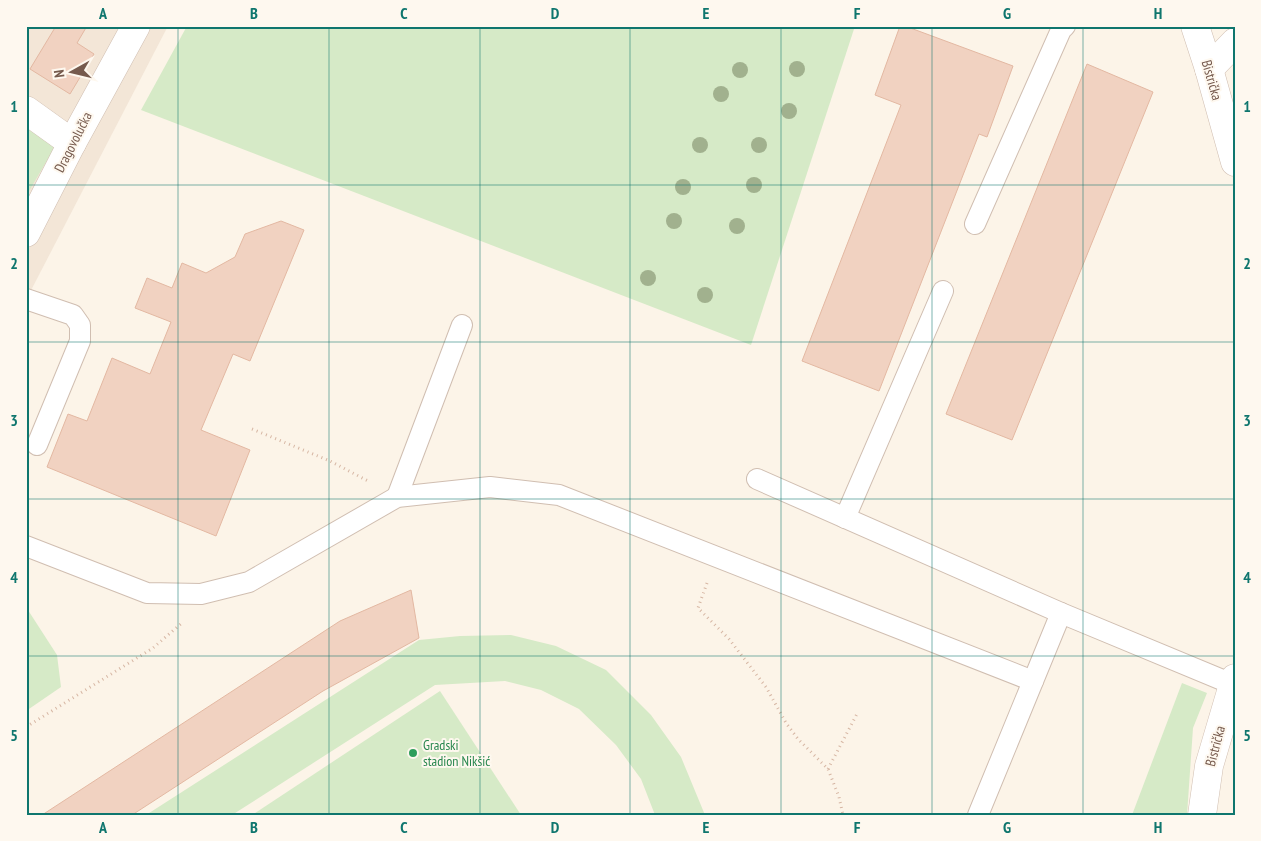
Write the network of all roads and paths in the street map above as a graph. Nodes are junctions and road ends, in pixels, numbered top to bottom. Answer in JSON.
{"nodes":[{"id":1,"x":136,"y":26,"type":"edge"},
{"id":2,"x":1065,"y":26,"type":"edge"},
{"id":3,"x":1195,"y":26,"type":"edge"},
{"id":4,"x":1235,"y":42,"type":"edge"},
{"id":5,"x":1209,"y":69,"type":"junction"},
{"id":6,"x":26,"y":110,"type":"edge"},
{"id":7,"x":72,"y":143,"type":"junction"},
{"id":8,"x":1235,"y":162,"type":"edge"},
{"id":9,"x":975,"y":224,"type":"dead end"},
{"id":10,"x":26,"y":233,"type":"edge"},
{"id":11,"x":943,"y":291,"type":"dead end"},
{"id":12,"x":26,"y":299,"type":"edge"},
{"id":13,"x":462,"y":325,"type":"dead end"},
{"id":14,"x":252,"y":429,"type":"dead end"},
{"id":15,"x":37,"y":445,"type":"dead end"},
{"id":16,"x":757,"y":479,"type":"dead end"},
{"id":17,"x":397,"y":497,"type":"junction"},
{"id":18,"x":845,"y":518,"type":"junction"},
{"id":19,"x":26,"y":546,"type":"edge"},
{"id":20,"x":717,"y":557,"type":"junction"},
{"id":21,"x":202,"y":594,"type":"junction"},
{"id":22,"x":1061,"y":613,"type":"junction"},
{"id":23,"x":1034,"y":680,"type":"junction"},
{"id":24,"x":1234,"y":681,"type":"edge"},
{"id":25,"x":858,"y":712,"type":"dead end"},
{"id":26,"x":26,"y":727,"type":"edge"},
{"id":27,"x":828,"y":769,"type":"junction"},
{"id":28,"x":843,"y":815,"type":"edge"},
{"id":29,"x":978,"y":815,"type":"edge"},
{"id":30,"x":1202,"y":815,"type":"edge"}],
"edges":[{"from":1,"to":7,"type":"street","name":"Dragovolučka"},
{"from":2,"to":9,"type":"lane"},
{"from":3,"to":5,"type":"street","name":"Bistrička"},
{"from":4,"to":5,"type":"street"},
{"from":5,"to":8,"type":"street","name":"Bistrička"},
{"from":6,"to":7,"type":"street"},
{"from":7,"to":10,"type":"street","name":"Dragovolučka"},
{"from":11,"to":18,"type":"lane"},
{"from":12,"to":15,"type":"lane"},
{"from":13,"to":17,"type":"lane"},
{"from":14,"to":17,"type":"path"},
{"from":16,"to":18,"type":"lane"},
{"from":17,"to":20,"type":"lane"},
{"from":17,"to":21,"type":"lane"},
{"from":18,"to":22,"type":"lane"},
{"from":19,"to":21,"type":"lane"},
{"from":20,"to":23,"type":"lane"},
{"from":20,"to":27,"type":"path"},
{"from":21,"to":26,"type":"path"},
{"from":22,"to":23,"type":"lane"},
{"from":22,"to":24,"type":"lane"},
{"from":23,"to":29,"type":"lane"},
{"from":24,"to":30,"type":"street","name":"Bistrička"},
{"from":25,"to":27,"type":"path"},
{"from":27,"to":28,"type":"path"}]}
